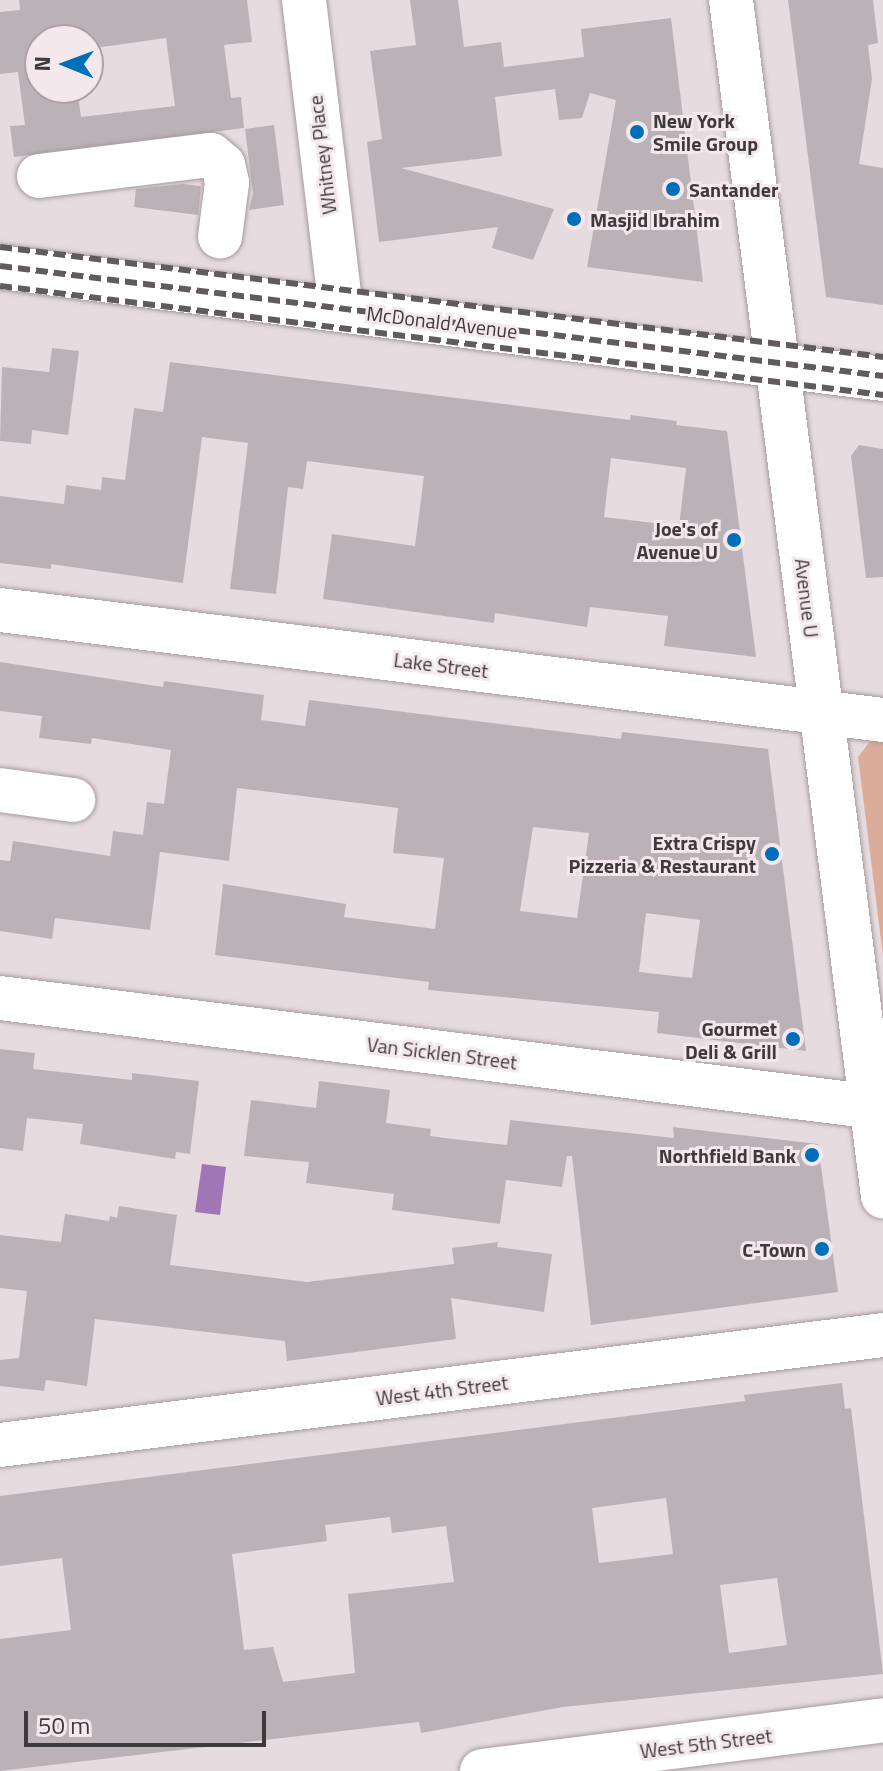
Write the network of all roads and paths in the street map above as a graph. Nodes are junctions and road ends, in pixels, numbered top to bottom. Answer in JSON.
{"nodes":[{"id":1,"x":304,"y":0,"type":"edge"},
{"id":2,"x":731,"y":0,"type":"edge"},
{"id":3,"x":39,"y":176,"type":"dead end"},
{"id":4,"x":220,"y":237,"type":"dead end"},
{"id":5,"x":0,"y":267,"type":"edge"},
{"id":6,"x":341,"y":309,"type":"junction"},
{"id":7,"x":777,"y":365,"type":"junction"},
{"id":8,"x":883,"y":379,"type":"edge"},
{"id":9,"x":0,"y":610,"type":"edge"},
{"id":10,"x":822,"y":712,"type":"junction"},
{"id":11,"x":883,"y":720,"type":"edge"},
{"id":12,"x":0,"y":790,"type":"edge"},
{"id":13,"x":73,"y":800,"type":"dead end"},
{"id":14,"x":0,"y":998,"type":"edge"},
{"id":15,"x":872,"y":1023,"type":"edge"},
{"id":16,"x":877,"y":1107,"type":"edge"},
{"id":17,"x":883,"y":1196,"type":"edge"},
{"id":18,"x":883,"y":1335,"type":"edge"},
{"id":19,"x":0,"y":1445,"type":"edge"},
{"id":20,"x":883,"y":1720,"type":"edge"},
{"id":21,"x":482,"y":1771,"type":"edge"}],
"edges":[{"from":1,"to":6,"type":"street","name":"Whitney Place"},
{"from":2,"to":7,"type":"street","name":"Avenue U"},
{"from":3,"to":4,"type":"street"},
{"from":5,"to":6,"type":"street","name":"McDonald Avenue"},
{"from":6,"to":7,"type":"street","name":"McDonald Avenue"},
{"from":7,"to":8,"type":"street","name":"McDonald Avenue"},
{"from":7,"to":10,"type":"street","name":"Avenue U"},
{"from":9,"to":10,"type":"street","name":"Lake Street"},
{"from":10,"to":11,"type":"street","name":"Lake Street"},
{"from":10,"to":15,"type":"street","name":"Avenue U"},
{"from":12,"to":13,"type":"street"},
{"from":14,"to":16,"type":"street","name":"Van Sicklen Street"},
{"from":15,"to":16,"type":"street","name":"Avenue U"},
{"from":16,"to":17,"type":"street","name":"Avenue U"},
{"from":18,"to":19,"type":"street","name":"West 4th Street"},
{"from":20,"to":21,"type":"street","name":"West 5th Street"}]}
